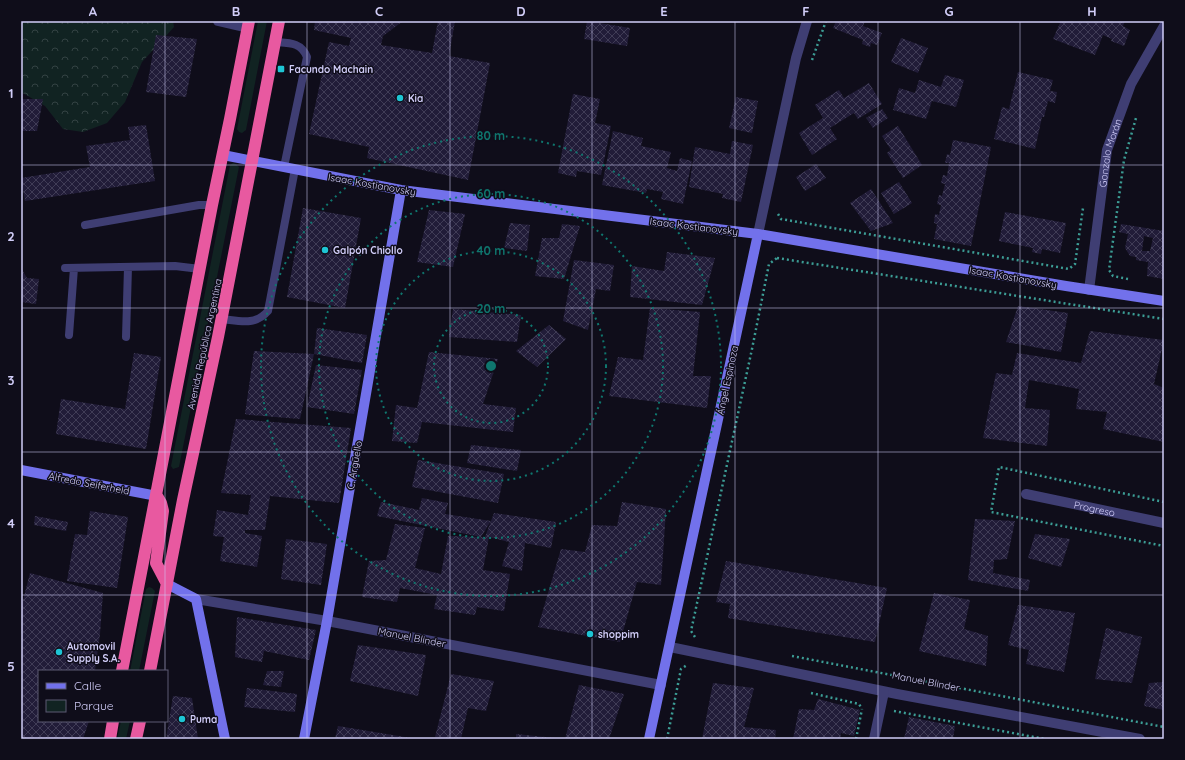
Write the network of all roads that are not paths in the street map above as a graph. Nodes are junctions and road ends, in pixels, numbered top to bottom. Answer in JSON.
{"nodes":[{"id":1,"x":218,"y":21,"type":"edge"},
{"id":2,"x":279,"y":21,"type":"edge"},
{"id":3,"x":807,"y":21,"type":"edge"},
{"id":4,"x":249,"y":24,"type":"edge"},
{"id":5,"x":1164,"y":26,"type":"edge"},
{"id":6,"x":274,"y":42,"type":"junction"},
{"id":7,"x":223,"y":155,"type":"junction"},
{"id":8,"x":252,"y":161,"type":"junction"},
{"id":9,"x":284,"y":167,"type":"junction"},
{"id":10,"x":295,"y":169,"type":"junction"},
{"id":11,"x":401,"y":190,"type":"junction"},
{"id":12,"x":212,"y":205,"type":"junction"},
{"id":13,"x":85,"y":225,"type":"dead end"},
{"id":14,"x":758,"y":234,"type":"junction"},
{"id":15,"x":128,"y":267,"type":"junction"},
{"id":16,"x":65,"y":268,"type":"dead end"},
{"id":17,"x":74,"y":268,"type":"junction"},
{"id":18,"x":200,"y":269,"type":"junction"},
{"id":19,"x":1089,"y":290,"type":"junction"},
{"id":20,"x":1164,"y":301,"type":"edge"},
{"id":21,"x":222,"y":319,"type":"junction"},
{"id":22,"x":69,"y":335,"type":"dead end"},
{"id":23,"x":126,"y":337,"type":"dead end"},
{"id":24,"x":21,"y":470,"type":"edge"},
{"id":25,"x":1026,"y":494,"type":"dead end"},
{"id":26,"x":157,"y":496,"type":"junction"},
{"id":27,"x":1164,"y":523,"type":"edge"},
{"id":28,"x":167,"y":584,"type":"junction"},
{"id":29,"x":196,"y":599,"type":"junction"},
{"id":30,"x":327,"y":621,"type":"junction"},
{"id":31,"x":670,"y":647,"type":"junction"},
{"id":32,"x":122,"y":670,"type":"edge"},
{"id":33,"x":150,"y":670,"type":"edge"},
{"id":34,"x":661,"y":685,"type":"junction"},
{"id":35,"x":884,"y":692,"type":"junction"},
{"id":36,"x":113,"y":722,"type":"edge"},
{"id":37,"x":140,"y":722,"type":"edge"},
{"id":38,"x":1095,"y":735,"type":"edge"},
{"id":39,"x":110,"y":739,"type":"edge"},
{"id":40,"x":136,"y":739,"type":"edge"},
{"id":41,"x":224,"y":739,"type":"edge"},
{"id":42,"x":304,"y":739,"type":"edge"},
{"id":43,"x":649,"y":739,"type":"edge"},
{"id":44,"x":874,"y":739,"type":"edge"},
{"id":45,"x":1140,"y":739,"type":"edge"}],
"edges":[{"from":1,"to":4,"type":"street"},
{"from":2,"to":6,"type":"highway","name":"Avenida República Argentina"},
{"from":3,"to":14,"type":"street","name":"Ángel Espinoza"},
{"from":4,"to":7,"type":"highway","name":"Avenida República Argentina"},
{"from":5,"to":19,"type":"street","name":"Gonzalo Morán"},
{"from":6,"to":8,"type":"highway","name":"Avenida República Argentina"},
{"from":6,"to":9,"type":"lane"},
{"from":7,"to":8,"type":"street","name":"Isaac Kostianovsky"},
{"from":7,"to":12,"type":"highway","name":"Avenida República Argentina"},
{"from":8,"to":9,"type":"street","name":"Isaac Kostianovsky"},
{"from":8,"to":21,"type":"highway","name":"Avenida República Argentina"},
{"from":9,"to":10,"type":"street","name":"Isaac Kostianovsky"},
{"from":10,"to":11,"type":"street","name":"Isaac Kostianovsky"},
{"from":10,"to":21,"type":"lane"},
{"from":11,"to":14,"type":"street","name":"Isaac Kostianovsky"},
{"from":11,"to":30,"type":"street","name":"C. Argüello"},
{"from":12,"to":13,"type":"lane"},
{"from":12,"to":18,"type":"highway","name":"Avenida República Argentina"},
{"from":14,"to":19,"type":"street","name":"Isaac Kostianovsky"},
{"from":14,"to":31,"type":"street","name":"Ángel Espinoza"},
{"from":15,"to":17,"type":"lane"},
{"from":15,"to":18,"type":"lane"},
{"from":15,"to":23,"type":"lane"},
{"from":16,"to":17,"type":"lane"},
{"from":17,"to":22,"type":"lane"},
{"from":18,"to":26,"type":"highway","name":"Avenida República Argentina"},
{"from":19,"to":20,"type":"street","name":"Isaac Kostianovsky"},
{"from":21,"to":28,"type":"highway","name":"Avenida República Argentina"},
{"from":24,"to":26,"type":"street","name":"Alfredo Seiferheld"},
{"from":25,"to":27,"type":"street","name":"Progreso"},
{"from":26,"to":28,"type":"highway"},
{"from":26,"to":32,"type":"highway","name":"Avenida República Argentina"},
{"from":28,"to":29,"type":"street","name":"Manuel Blinder"},
{"from":28,"to":33,"type":"highway","name":"Avenida República Argentina"},
{"from":29,"to":30,"type":"street","name":"Manuel Blinder"},
{"from":29,"to":41,"type":"street"},
{"from":30,"to":34,"type":"street","name":"Manuel Blinder"},
{"from":30,"to":42,"type":"street","name":"C. Argüello"},
{"from":31,"to":34,"type":"street","name":"Ángel Espinoza"},
{"from":31,"to":35,"type":"street","name":"Manuel Blinder"},
{"from":34,"to":43,"type":"street","name":"Ángel Espinoza"},
{"from":35,"to":38,"type":"street","name":"Manuel Blinder"},
{"from":35,"to":44,"type":"street"},
{"from":36,"to":39,"type":"highway"},
{"from":37,"to":40,"type":"highway"},
{"from":38,"to":45,"type":"street","name":"Manuel Blinder"}]}
